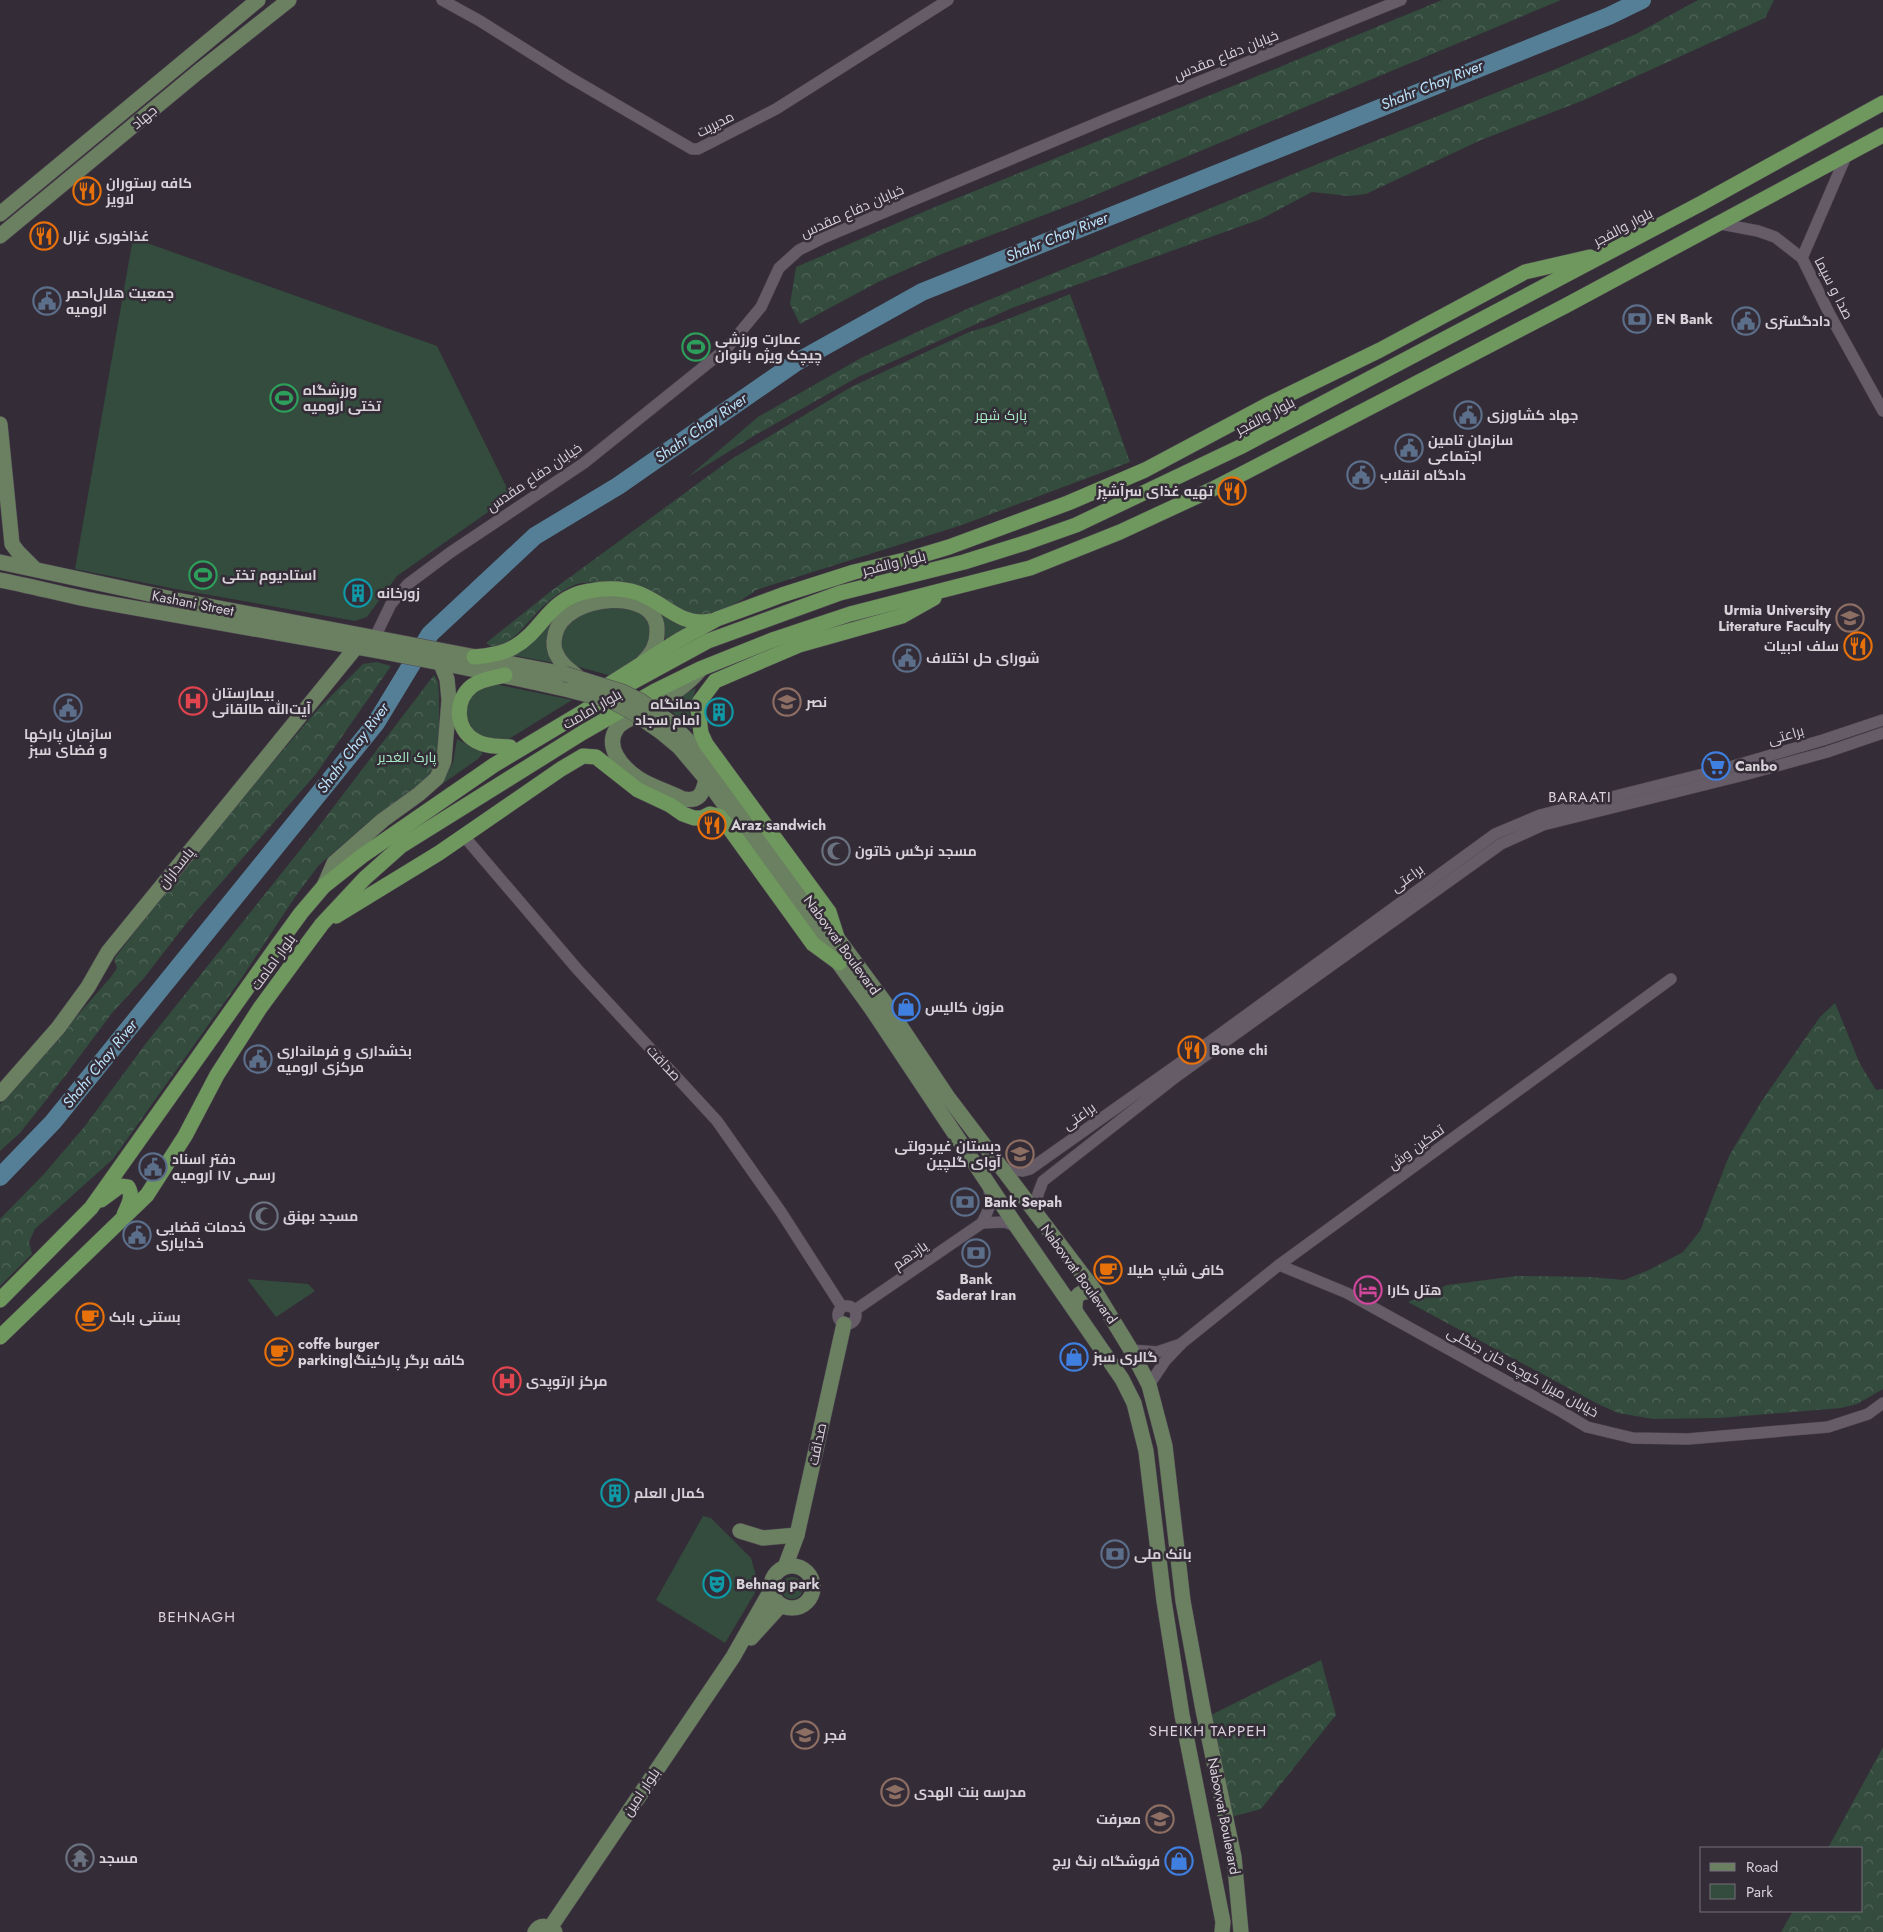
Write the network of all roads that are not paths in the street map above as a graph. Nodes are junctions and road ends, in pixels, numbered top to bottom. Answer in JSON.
{"nodes":[{"id":1,"x":258,"y":0,"type":"edge"},
{"id":2,"x":288,"y":0,"type":"edge"},
{"id":3,"x":442,"y":0,"type":"edge"},
{"id":4,"x":948,"y":0,"type":"edge"},
{"id":5,"x":1401,"y":0,"type":"edge"},
{"id":6,"x":1883,"y":104,"type":"edge"},
{"id":7,"x":1883,"y":135,"type":"edge"},
{"id":8,"x":1846,"y":156,"type":"junction"},
{"id":9,"x":0,"y":214,"type":"edge"},
{"id":10,"x":1721,"y":224,"type":"junction"},
{"id":11,"x":0,"y":236,"type":"edge"},
{"id":12,"x":1611,"y":252,"type":"junction"},
{"id":13,"x":1802,"y":258,"type":"junction"},
{"id":14,"x":1883,"y":411,"type":"edge"},
{"id":15,"x":0,"y":424,"type":"edge"},
{"id":16,"x":6,"y":546,"type":"edge"},
{"id":17,"x":0,"y":562,"type":"edge"},
{"id":18,"x":34,"y":569,"type":"junction"},
{"id":19,"x":7,"y":582,"type":"edge"},
{"id":20,"x":956,"y":586,"type":"junction"},
{"id":21,"x":0,"y":588,"type":"edge"},
{"id":22,"x":717,"y":619,"type":"junction"},
{"id":23,"x":372,"y":643,"type":"junction"},
{"id":24,"x":445,"y":657,"type":"junction"},
{"id":25,"x":474,"y":657,"type":"junction"},
{"id":26,"x":640,"y":665,"type":"junction"},
{"id":27,"x":700,"y":669,"type":"junction"},
{"id":28,"x":505,"y":675,"type":"junction"},
{"id":29,"x":572,"y":676,"type":"junction"},
{"id":30,"x":631,"y":683,"type":"joint"},
{"id":31,"x":1883,"y":720,"type":"edge"},
{"id":32,"x":666,"y":727,"type":"junction"},
{"id":33,"x":1883,"y":733,"type":"edge"},
{"id":34,"x":510,"y":747,"type":"junction"},
{"id":35,"x":494,"y":765,"type":"junction"},
{"id":36,"x":706,"y":779,"type":"junction"},
{"id":37,"x":464,"y":836,"type":"junction"},
{"id":38,"x":324,"y":886,"type":"junction"},
{"id":39,"x":322,"y":924,"type":"junction"},
{"id":40,"x":837,"y":937,"type":"junction"},
{"id":41,"x":839,"y":963,"type":"junction"},
{"id":42,"x":1671,"y":979,"type":"dead end"},
{"id":43,"x":0,"y":1094,"type":"edge"},
{"id":44,"x":1004,"y":1169,"type":"junction"},
{"id":45,"x":986,"y":1180,"type":"junction"},
{"id":46,"x":91,"y":1208,"type":"junction"},
{"id":47,"x":1036,"y":1214,"type":"junction"},
{"id":48,"x":121,"y":1221,"type":"junction"},
{"id":49,"x":982,"y":1223,"type":"junction"},
{"id":50,"x":1017,"y":1227,"type":"junction"},
{"id":51,"x":1064,"y":1252,"type":"junction"},
{"id":52,"x":1279,"y":1265,"type":"junction"},
{"id":53,"x":1044,"y":1266,"type":"junction"},
{"id":54,"x":1094,"y":1291,"type":"junction"},
{"id":55,"x":0,"y":1300,"type":"edge"},
{"id":56,"x":842,"y":1307,"type":"junction"},
{"id":57,"x":1075,"y":1309,"type":"junction"},
{"id":58,"x":855,"y":1310,"type":"junction"},
{"id":59,"x":844,"y":1324,"type":"junction"},
{"id":60,"x":0,"y":1338,"type":"edge"},
{"id":61,"x":1182,"y":1343,"type":"junction"},
{"id":62,"x":1132,"y":1350,"type":"junction"},
{"id":63,"x":1149,"y":1385,"type":"junction"},
{"id":64,"x":1883,"y":1403,"type":"edge"},
{"id":65,"x":740,"y":1531,"type":"dead end"},
{"id":66,"x":797,"y":1535,"type":"junction"},
{"id":67,"x":785,"y":1567,"type":"junction"},
{"id":68,"x":805,"y":1571,"type":"junction"},
{"id":69,"x":771,"y":1590,"type":"junction"},
{"id":70,"x":781,"y":1605,"type":"junction"},
{"id":71,"x":733,"y":1657,"type":"junction"},
{"id":72,"x":1221,"y":1929,"type":"edge"},
{"id":73,"x":552,"y":1930,"type":"edge"},
{"id":74,"x":534,"y":1932,"type":"edge"},
{"id":75,"x":1241,"y":1932,"type":"edge"}],
"edges":[{"from":1,"to":9,"type":"main road","name":"جهاد"},
{"from":2,"to":11,"type":"main road","name":"جهاد"},
{"from":3,"to":4,"type":"street","name":"مدیریت"},
{"from":5,"to":23,"type":"street","name":"خیابان دفاع مقدس"},
{"from":6,"to":12,"type":"highway","name":"بلوار والفجر"},
{"from":7,"to":8,"type":"highway"},
{"from":8,"to":10,"type":"highway"},
{"from":8,"to":13,"type":"street"},
{"from":10,"to":13,"type":"street","name":"صدا و سیما"},
{"from":10,"to":20,"type":"highway"},
{"from":12,"to":22,"type":"highway"},
{"from":12,"to":30,"type":"highway","name":"بلوار والفجر"},
{"from":13,"to":14,"type":"street","name":"صدا و سیما"},
{"from":15,"to":16,"type":"main road"},
{"from":16,"to":18,"type":"main road"},
{"from":17,"to":18,"type":"main road","name":"Kashani Street"},
{"from":18,"to":23,"type":"main road","name":"Kashani Street"},
{"from":19,"to":21,"type":"main road"},
{"from":19,"to":23,"type":"main road","name":"Kashani Street"},
{"from":20,"to":27,"type":"highway"},
{"from":20,"to":40,"type":"highway"},
{"from":22,"to":25,"type":"highway"},
{"from":22,"to":26,"type":"highway"},
{"from":23,"to":24,"type":"main road"},
{"from":23,"to":43,"type":"main road","name":"پاسداران"},
{"from":24,"to":25,"type":"main road"},
{"from":24,"to":28,"type":"main road"},
{"from":24,"to":38,"type":"main road"},
{"from":25,"to":29,"type":"main road"},
{"from":26,"to":29,"type":"main road"},
{"from":26,"to":34,"type":"highway"},
{"from":27,"to":36,"type":"main road"},
{"from":27,"to":39,"type":"highway","name":"بلوار امامت"},
{"from":28,"to":32,"type":"main road","bridge":true},
{"from":28,"to":34,"type":"highway"},
{"from":29,"to":32,"type":"main road","bridge":true},
{"from":30,"to":35,"type":"highway","name":"بلوار امامت"},
{"from":31,"to":44,"type":"street","name":"براعتی"},
{"from":32,"to":36,"type":"main road","name":"Nabovvat Boulevard"},
{"from":32,"to":40,"type":"main road","name":"Nabovvat Boulevard"},
{"from":33,"to":47,"type":"street","name":"براعتی"},
{"from":34,"to":35,"type":"highway"},
{"from":35,"to":38,"type":"highway","name":"بلوار امامت"},
{"from":36,"to":41,"type":"main road","name":"Nabovvat Boulevard"},
{"from":37,"to":39,"type":"highway"},
{"from":37,"to":41,"type":"highway"},
{"from":37,"to":56,"type":"street","name":"صداقت"},
{"from":38,"to":46,"type":"highway","name":"بلوار امامت"},
{"from":39,"to":48,"type":"highway","name":"بلوار امامت"},
{"from":40,"to":44,"type":"main road","name":"Nabovvat Boulevard"},
{"from":41,"to":45,"type":"main road","name":"Nabovvat Boulevard"},
{"from":42,"to":52,"type":"street","name":"تمکین وش"},
{"from":44,"to":47,"type":"main road","name":"Nabovvat Boulevard"},
{"from":45,"to":49,"type":"street"},
{"from":45,"to":50,"type":"main road","name":"Nabovvat Boulevard"},
{"from":46,"to":48,"type":"highway"},
{"from":46,"to":55,"type":"highway","name":"بلوار امامت"},
{"from":47,"to":51,"type":"main road","name":"Nabovvat Boulevard"},
{"from":48,"to":60,"type":"highway","name":"بلوار امامت"},
{"from":49,"to":50,"type":"street"},
{"from":49,"to":58,"type":"street","name":"یازدهم"},
{"from":50,"to":53,"type":"main road","name":"Nabovvat Boulevard"},
{"from":51,"to":53,"type":"main road"},
{"from":51,"to":54,"type":"main road","name":"Nabovvat Boulevard"},
{"from":52,"to":61,"type":"street","name":"تمکین وش"},
{"from":52,"to":64,"type":"street","name":"خیابان میرزا کوچک خان جنگلی"},
{"from":53,"to":57,"type":"main road","name":"Nabovvat Boulevard"},
{"from":54,"to":57,"type":"main road"},
{"from":54,"to":62,"type":"main road","name":"Nabovvat Boulevard"},
{"from":56,"to":58,"type":"street"},
{"from":56,"to":59,"type":"street"},
{"from":57,"to":72,"type":"main road","name":"Nabovvat Boulevard"},
{"from":58,"to":59,"type":"street"},
{"from":59,"to":66,"type":"main road","name":"صداقت"},
{"from":61,"to":62,"type":"street"},
{"from":61,"to":63,"type":"street"},
{"from":62,"to":63,"type":"main road","name":"Nabovvat Boulevard"},
{"from":63,"to":75,"type":"main road","name":"Nabovvat Boulevard"},
{"from":65,"to":66,"type":"main road"},
{"from":66,"to":67,"type":"main road","name":"صداقت"},
{"from":66,"to":68,"type":"main road","name":"صداقت"},
{"from":67,"to":68,"type":"main road"},
{"from":67,"to":69,"type":"main road"},
{"from":68,"to":70,"type":"main road"},
{"from":69,"to":70,"type":"main road"},
{"from":69,"to":71,"type":"main road"},
{"from":70,"to":71,"type":"main road"},
{"from":71,"to":73,"type":"main road","name":"بلوار امین"},
{"from":73,"to":74,"type":"main road"}]}
